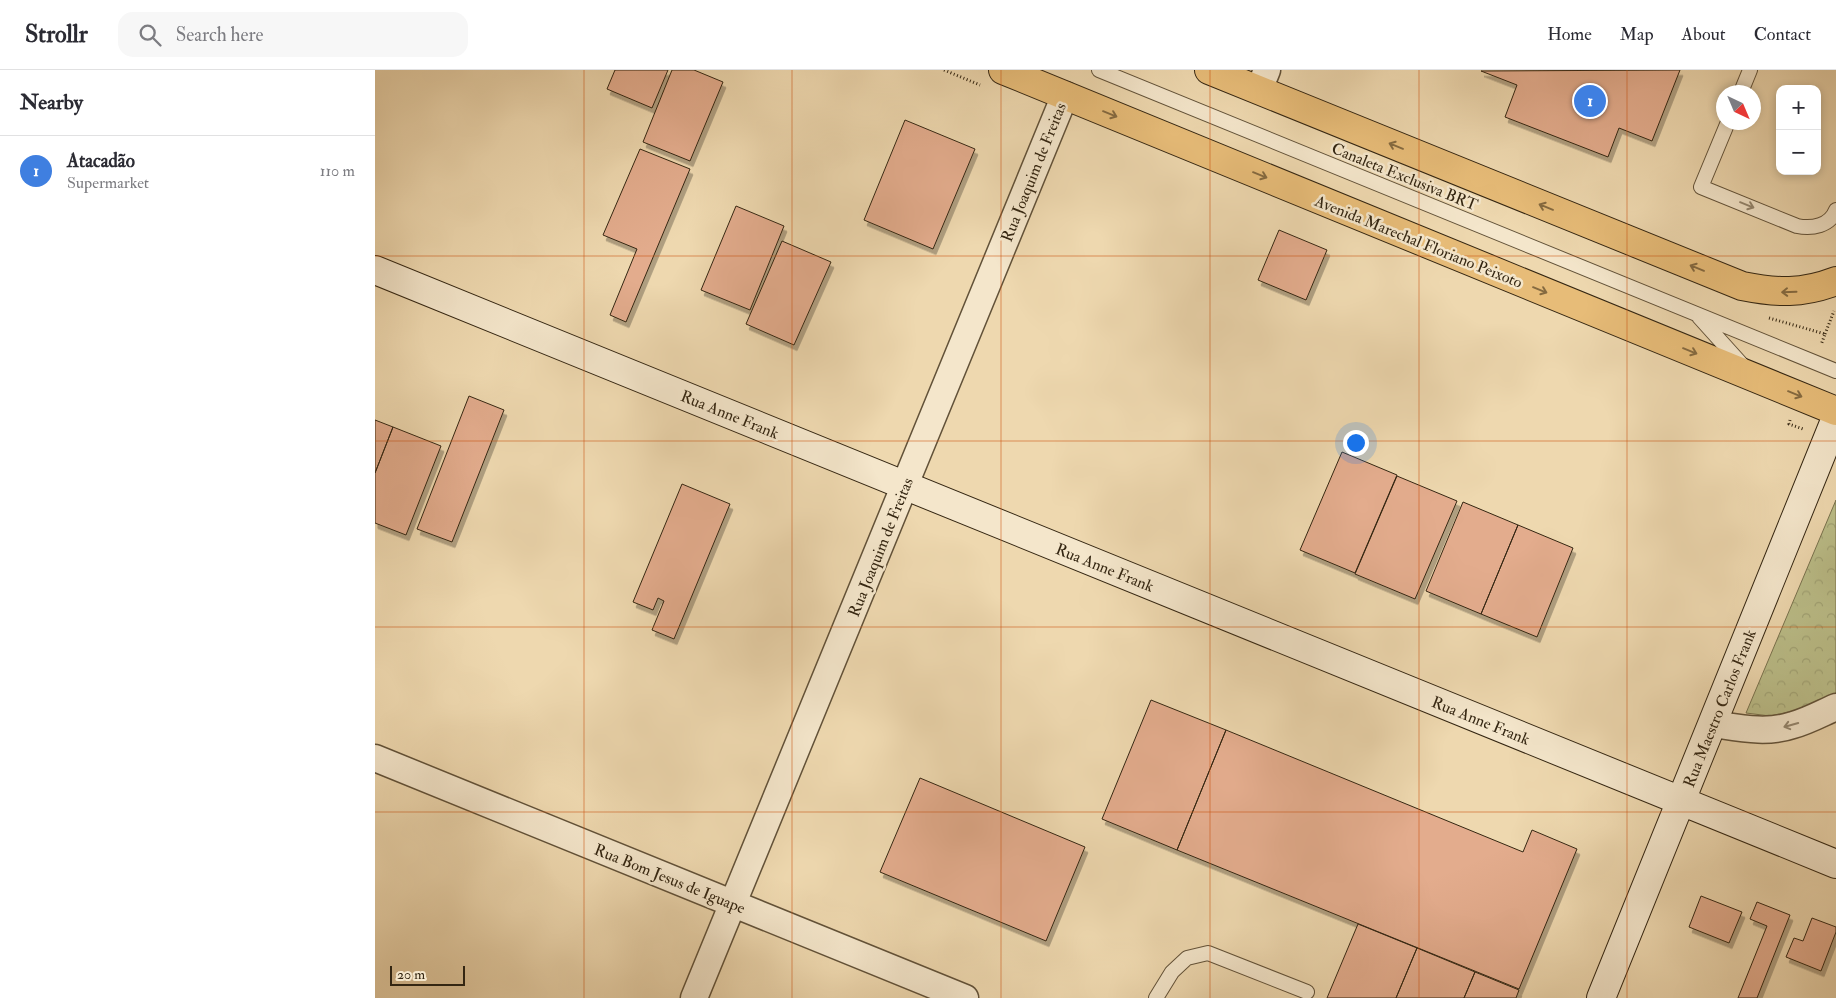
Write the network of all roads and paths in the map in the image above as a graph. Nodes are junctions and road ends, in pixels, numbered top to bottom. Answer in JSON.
{"nodes":[{"id":1,"x":1003,"y":70,"type":"edge"},
{"id":2,"x":1099,"y":70,"type":"edge"},
{"id":3,"x":1209,"y":70,"type":"edge"},
{"id":4,"x":1750,"y":70,"type":"edge"},
{"id":5,"x":1263,"y":80,"type":"edge"},
{"id":6,"x":1744,"y":85,"type":"edge"},
{"id":7,"x":1065,"y":95,"type":"junction"},
{"id":8,"x":1725,"y":130,"type":"edge"},
{"id":9,"x":1836,"y":210,"type":"edge"},
{"id":10,"x":375,"y":270,"type":"edge"},
{"id":11,"x":1836,"y":281,"type":"edge"},
{"id":12,"x":1834,"y":311,"type":"dead end"},
{"id":13,"x":1697,"y":314,"type":"junction"},
{"id":14,"x":1825,"y":334,"type":"dead end"},
{"id":15,"x":1836,"y":371,"type":"edge"},
{"id":16,"x":1755,"y":378,"type":"junction"},
{"id":17,"x":1836,"y":411,"type":"edge"},
{"id":18,"x":1836,"y":418,"type":"edge"},
{"id":19,"x":905,"y":485,"type":"junction"},
{"id":20,"x":1836,"y":707,"type":"edge"},
{"id":21,"x":1713,"y":724,"type":"junction"},
{"id":22,"x":375,"y":758,"type":"edge"},
{"id":23,"x":1682,"y":802,"type":"junction"},
{"id":24,"x":1836,"y":864,"type":"edge"},
{"id":25,"x":733,"y":904,"type":"junction"},
{"id":26,"x":1307,"y":992,"type":"dead end"},
{"id":27,"x":695,"y":998,"type":"edge"},
{"id":28,"x":965,"y":998,"type":"edge"},
{"id":29,"x":1156,"y":998,"type":"edge"},
{"id":30,"x":1601,"y":998,"type":"edge"}],
"edges":[{"from":1,"to":7,"type":"main road","name":"Avenida Marechal Floriano Peixoto"},
{"from":2,"to":13,"type":"lane","name":"Canaleta Exclusiva BRT"},
{"from":3,"to":5,"type":"main road"},
{"from":4,"to":6,"type":"lane"},
{"from":11,"to":5,"type":"main road","one_way":true},
{"from":7,"to":16,"type":"main road","name":"Avenida Marechal Floriano Peixoto","one_way":true},
{"from":7,"to":19,"type":"street","name":"Rua Joaquim de Freitas"},
{"from":8,"to":9,"type":"lane","one_way":true},
{"from":10,"to":19,"type":"main road","name":"Rua Anne Frank"},
{"from":12,"to":14,"type":"path"},
{"from":13,"to":15,"type":"lane","name":"Canaleta Exclusiva BRT"},
{"from":13,"to":16,"type":"lane","name":"Canaleta Exclusiva BRT"},
{"from":16,"to":17,"type":"main road","name":"Avenida Marechal Floriano Peixoto","one_way":true},
{"from":18,"to":21,"type":"main road","name":"Rua Maestro Carlos Frank"},
{"from":19,"to":23,"type":"main road","name":"Rua Anne Frank"},
{"from":19,"to":25,"type":"street","name":"Rua Joaquim de Freitas"},
{"from":20,"to":21,"type":"street","one_way":true},
{"from":21,"to":23,"type":"main road","name":"Rua Maestro Carlos Frank"},
{"from":22,"to":25,"type":"street","name":"Rua Bom Jesus de Iguape"},
{"from":23,"to":24,"type":"main road","name":"Rua Anne Frank"},
{"from":23,"to":30,"type":"main road","name":"Rua Maestro Carlos Frank"},
{"from":25,"to":27,"type":"street","name":"Rua Joaquim de Freitas"},
{"from":25,"to":28,"type":"street","name":"Rua Bom Jesus de Iguape"},
{"from":26,"to":29,"type":"lane"}]}
